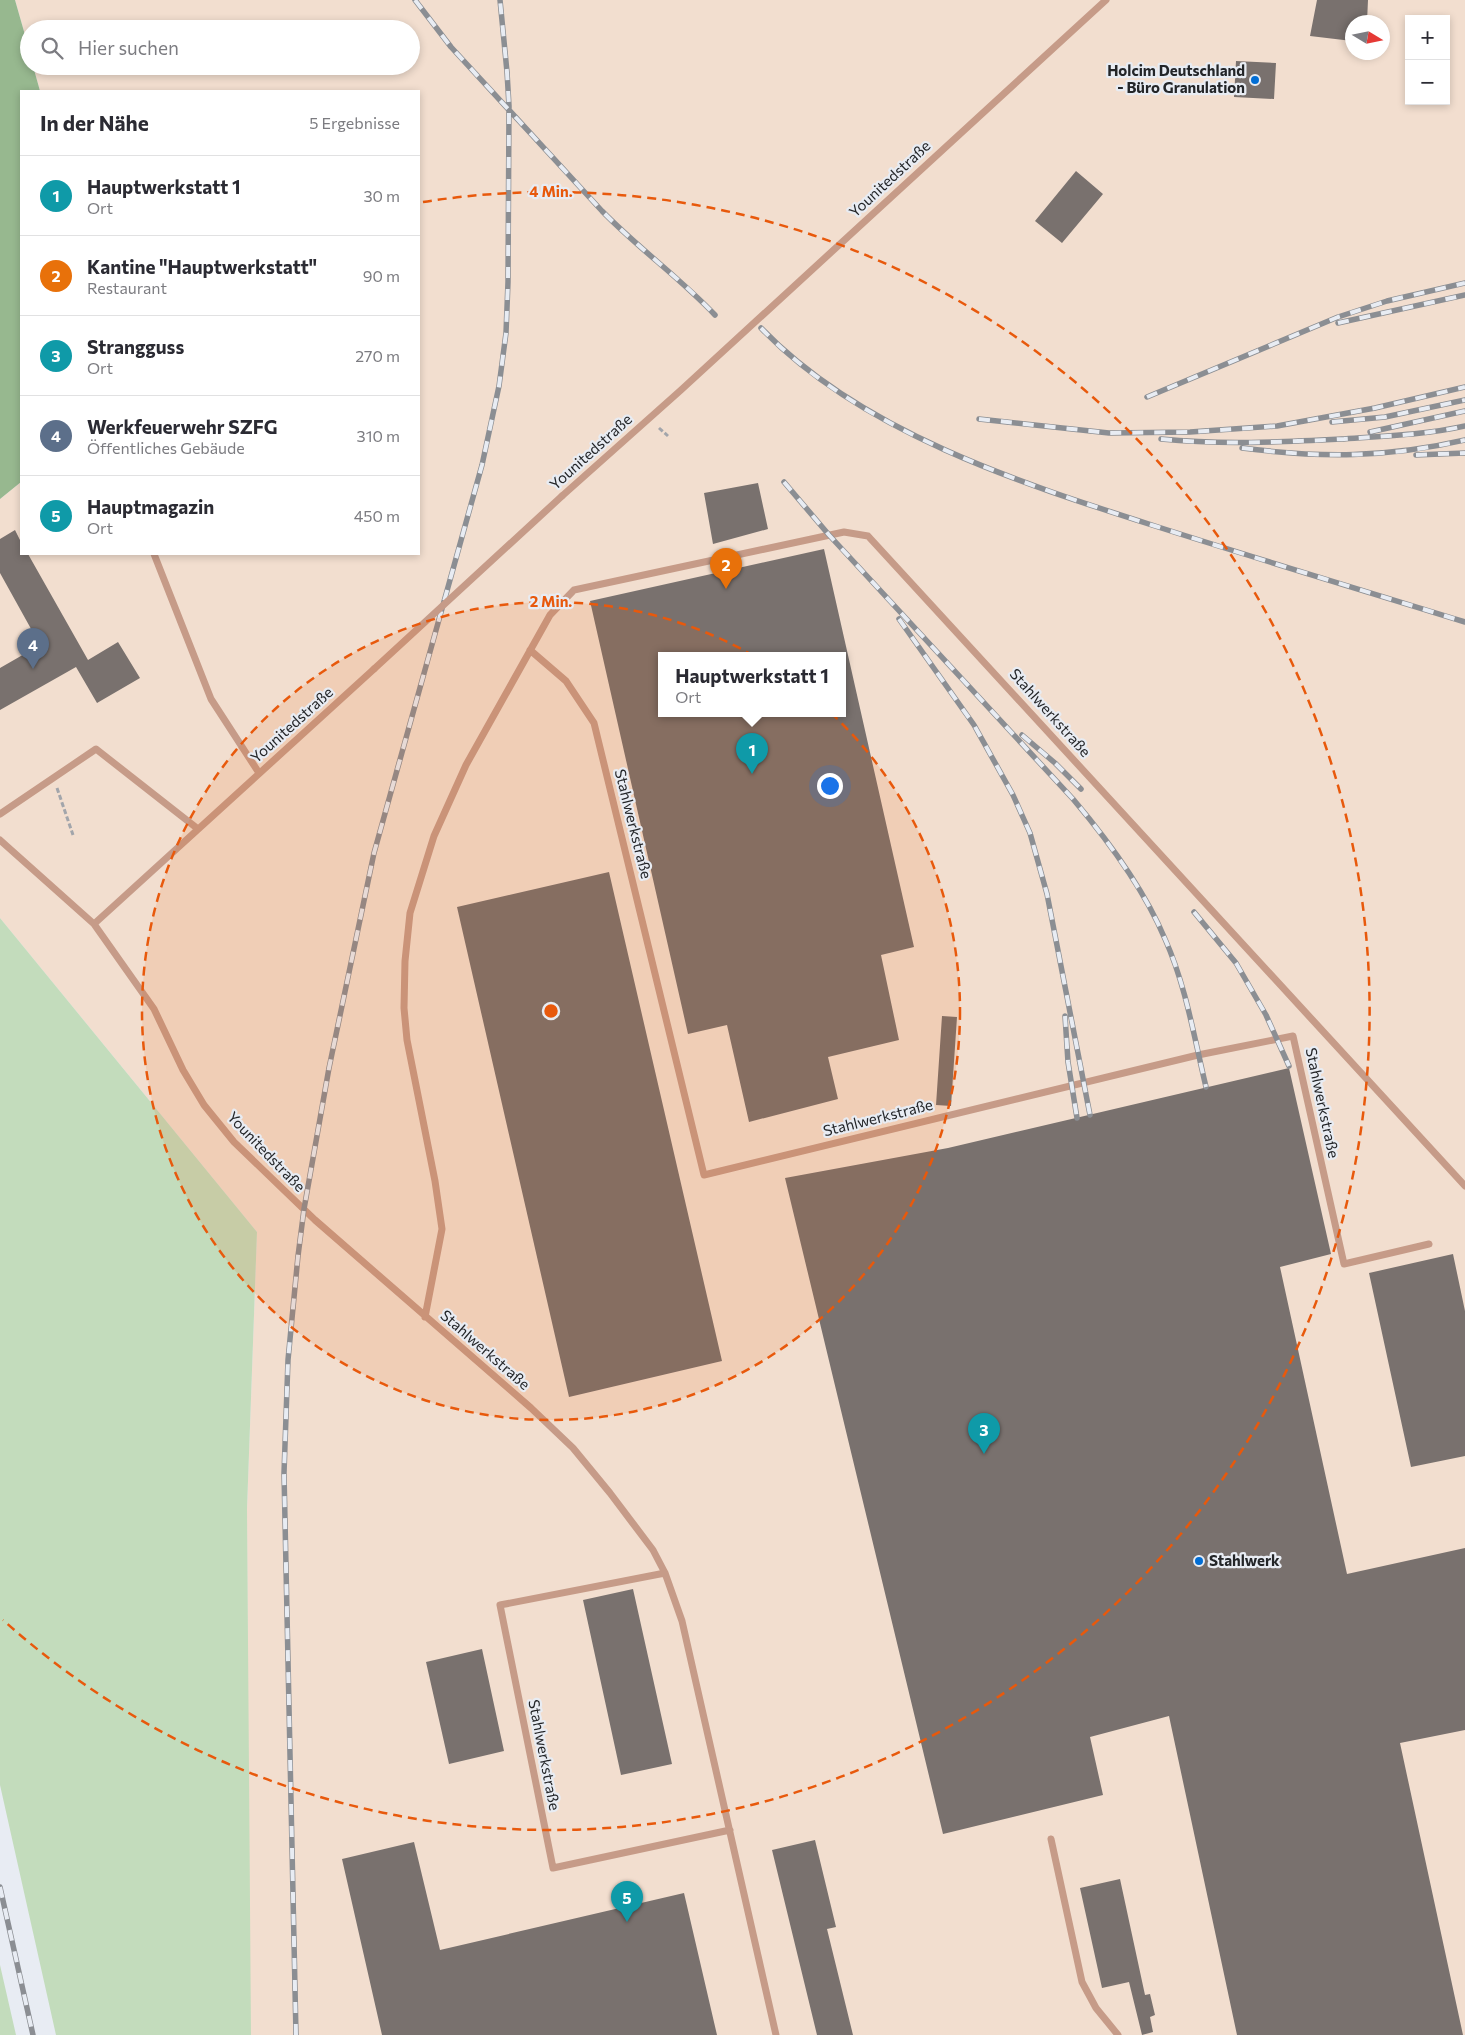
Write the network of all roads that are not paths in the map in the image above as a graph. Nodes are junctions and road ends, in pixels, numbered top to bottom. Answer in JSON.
{"nodes":[{"id":1,"x":1106,"y":0,"type":"edge"},
{"id":2,"x":154,"y":555,"type":"edge"},
{"id":3,"x":530,"y":650,"type":"junction"},
{"id":4,"x":258,"y":773,"type":"junction"},
{"id":5,"x":0,"y":814,"type":"edge"},
{"id":6,"x":198,"y":829,"type":"junction"},
{"id":7,"x":0,"y":840,"type":"edge"},
{"id":8,"x":94,"y":924,"type":"junction"},
{"id":9,"x":1465,"y":1186,"type":"edge"},
{"id":10,"x":1429,"y":1244,"type":"dead end"},
{"id":11,"x":425,"y":1317,"type":"junction"},
{"id":12,"x":665,"y":1573,"type":"junction"},
{"id":13,"x":730,"y":1830,"type":"junction"},
{"id":14,"x":1051,"y":1839,"type":"dead end"},
{"id":15,"x":776,"y":2035,"type":"edge"},
{"id":16,"x":1118,"y":2035,"type":"edge"}],
"edges":[{"from":1,"to":4,"type":"lane","name":"Younitedstraße","bridge":true},
{"from":2,"to":4,"type":"lane"},
{"from":3,"to":9,"type":"lane","name":"Stahlwerkstraße"},
{"from":3,"to":10,"type":"lane","name":"Stahlwerkstraße"},
{"from":3,"to":11,"type":"lane","name":"Stahlwerkstraße"},
{"from":4,"to":6,"type":"lane","name":"Younitedstraße"},
{"from":5,"to":6,"type":"lane"},
{"from":6,"to":8,"type":"lane","name":"Younitedstraße"},
{"from":7,"to":8,"type":"lane","name":"Younitedstraße"},
{"from":8,"to":11,"type":"lane","name":"Younitedstraße"},
{"from":11,"to":12,"type":"lane","name":"Stahlwerkstraße"},
{"from":12,"to":13,"type":"lane","name":"Stahlwerkstraße"},
{"from":12,"to":13,"type":"lane","name":"Stahlwerkstraße"},
{"from":13,"to":15,"type":"lane","name":"Stahlwerkstraße"},
{"from":14,"to":16,"type":"lane"}]}
